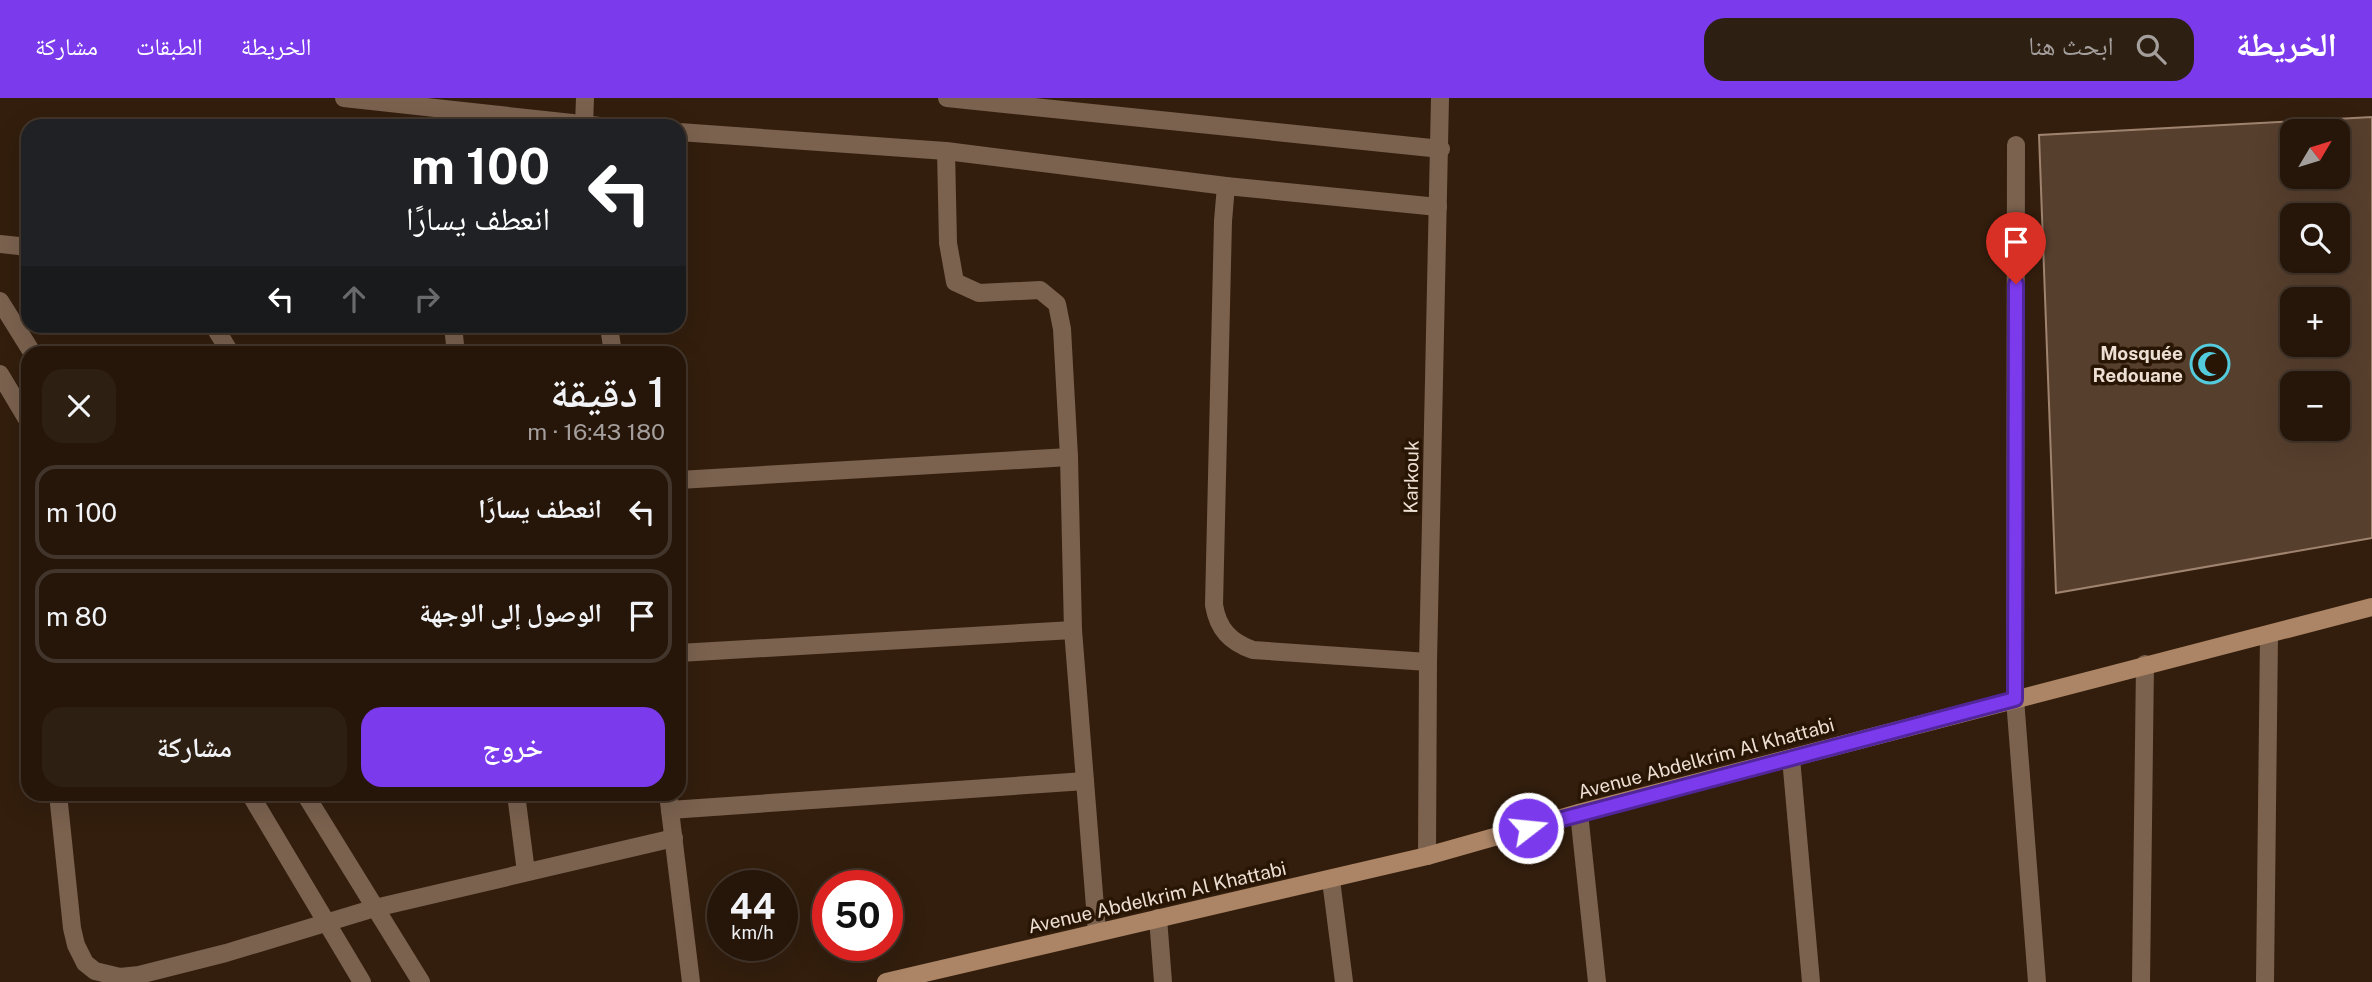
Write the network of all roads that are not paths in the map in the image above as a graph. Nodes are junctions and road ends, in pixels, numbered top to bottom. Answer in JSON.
{"nodes":[{"id":1,"x":344,"y":98,"type":"edge"},
{"id":2,"x":585,"y":98,"type":"edge"},
{"id":3,"x":947,"y":98,"type":"edge"},
{"id":4,"x":1440,"y":98,"type":"edge"},
{"id":5,"x":436,"y":111,"type":"edge"},
{"id":6,"x":518,"y":119,"type":"edge"},
{"id":7,"x":588,"y":119,"type":"edge"},
{"id":8,"x":686,"y":132,"type":"edge"},
{"id":9,"x":2016,"y":145,"type":"dead end"},
{"id":10,"x":1441,"y":149,"type":"junction"},
{"id":11,"x":946,"y":151,"type":"junction"},
{"id":12,"x":1226,"y":186,"type":"junction"},
{"id":13,"x":1438,"y":207,"type":"junction"},
{"id":14,"x":0,"y":244,"type":"edge"},
{"id":15,"x":21,"y":246,"type":"edge"},
{"id":16,"x":0,"y":300,"type":"edge"},
{"id":17,"x":28,"y":346,"type":"edge"},
{"id":18,"x":0,"y":374,"type":"edge"},
{"id":19,"x":21,"y":409,"type":"edge"},
{"id":20,"x":1069,"y":457,"type":"junction"},
{"id":21,"x":686,"y":480,"type":"edge"},
{"id":22,"x":2372,"y":607,"type":"edge"},
{"id":23,"x":1073,"y":631,"type":"junction"},
{"id":24,"x":2269,"y":635,"type":"junction"},
{"id":25,"x":686,"y":653,"type":"edge"},
{"id":26,"x":1428,"y":662,"type":"junction"},
{"id":27,"x":2145,"y":664,"type":"junction"},
{"id":28,"x":2015,"y":699,"type":"junction"},
{"id":29,"x":1791,"y":758,"type":"junction"},
{"id":30,"x":1085,"y":781,"type":"junction"},
{"id":31,"x":59,"y":801,"type":"edge"},
{"id":32,"x":254,"y":801,"type":"edge"},
{"id":33,"x":309,"y":801,"type":"edge"},
{"id":34,"x":517,"y":801,"type":"edge"},
{"id":35,"x":669,"y":802,"type":"edge"},
{"id":36,"x":1579,"y":813,"type":"junction"},
{"id":37,"x":674,"y":838,"type":"junction"},
{"id":38,"x":1427,"y":856,"type":"junction"},
{"id":39,"x":526,"y":872,"type":"junction"},
{"id":40,"x":1331,"y":880,"type":"junction"},
{"id":41,"x":375,"y":908,"type":"junction"},
{"id":42,"x":1158,"y":918,"type":"junction"},
{"id":43,"x":327,"y":923,"type":"junction"},
{"id":44,"x":1097,"y":932,"type":"junction"},
{"id":45,"x":362,"y":982,"type":"edge"},
{"id":46,"x":421,"y":982,"type":"edge"},
{"id":47,"x":691,"y":982,"type":"edge"},
{"id":48,"x":886,"y":982,"type":"edge"},
{"id":49,"x":1163,"y":982,"type":"edge"},
{"id":50,"x":1344,"y":982,"type":"edge"},
{"id":51,"x":1597,"y":982,"type":"edge"},
{"id":52,"x":1811,"y":982,"type":"edge"},
{"id":53,"x":2037,"y":982,"type":"edge"},
{"id":54,"x":2141,"y":982,"type":"edge"},
{"id":55,"x":2265,"y":982,"type":"edge"}],
"edges":[{"from":1,"to":5,"type":"street"},
{"from":2,"to":7,"type":"street"},
{"from":3,"to":10,"type":"street"},
{"from":4,"to":10,"type":"street","name":"Karkouk"},
{"from":5,"to":6,"type":"street"},
{"from":8,"to":11,"type":"street"},
{"from":9,"to":28,"type":"street"},
{"from":10,"to":13,"type":"street","name":"Karkouk"},
{"from":11,"to":12,"type":"street"},
{"from":11,"to":20,"type":"street"},
{"from":12,"to":13,"type":"street"},
{"from":12,"to":26,"type":"street"},
{"from":13,"to":26,"type":"street","name":"Karkouk"},
{"from":14,"to":15,"type":"street"},
{"from":16,"to":17,"type":"street"},
{"from":18,"to":19,"type":"street"},
{"from":20,"to":21,"type":"street"},
{"from":20,"to":23,"type":"street"},
{"from":22,"to":24,"type":"main road","name":"Avenue Abdelkrim Al Khattabi"},
{"from":23,"to":25,"type":"street"},
{"from":23,"to":30,"type":"street"},
{"from":24,"to":27,"type":"main road","name":"Avenue Abdelkrim Al Khattabi"},
{"from":24,"to":55,"type":"street"},
{"from":26,"to":38,"type":"street","name":"Karkouk"},
{"from":27,"to":28,"type":"main road","name":"Avenue Abdelkrim Al Khattabi"},
{"from":27,"to":54,"type":"street"},
{"from":28,"to":29,"type":"main road","name":"Avenue Abdelkrim Al Khattabi"},
{"from":28,"to":53,"type":"street"},
{"from":29,"to":36,"type":"main road","name":"Avenue Abdelkrim Al Khattabi"},
{"from":29,"to":52,"type":"street"},
{"from":30,"to":35,"type":"street"},
{"from":30,"to":44,"type":"street"},
{"from":31,"to":43,"type":"street"},
{"from":32,"to":43,"type":"street"},
{"from":33,"to":41,"type":"street"},
{"from":34,"to":39,"type":"street"},
{"from":35,"to":37,"type":"street"},
{"from":36,"to":38,"type":"main road","name":"Avenue Abdelkrim Al Khattabi"},
{"from":36,"to":51,"type":"street"},
{"from":37,"to":39,"type":"street"},
{"from":37,"to":47,"type":"street"},
{"from":38,"to":40,"type":"main road","name":"Avenue Abdelkrim Al Khattabi"},
{"from":39,"to":41,"type":"street"},
{"from":40,"to":42,"type":"main road","name":"Avenue Abdelkrim Al Khattabi"},
{"from":40,"to":50,"type":"street"},
{"from":41,"to":43,"type":"street"},
{"from":41,"to":46,"type":"street"},
{"from":42,"to":44,"type":"main road","name":"Avenue Abdelkrim Al Khattabi"},
{"from":42,"to":49,"type":"street"},
{"from":43,"to":45,"type":"street"},
{"from":44,"to":48,"type":"main road","name":"Avenue Abdelkrim Al Khattabi"}]}
